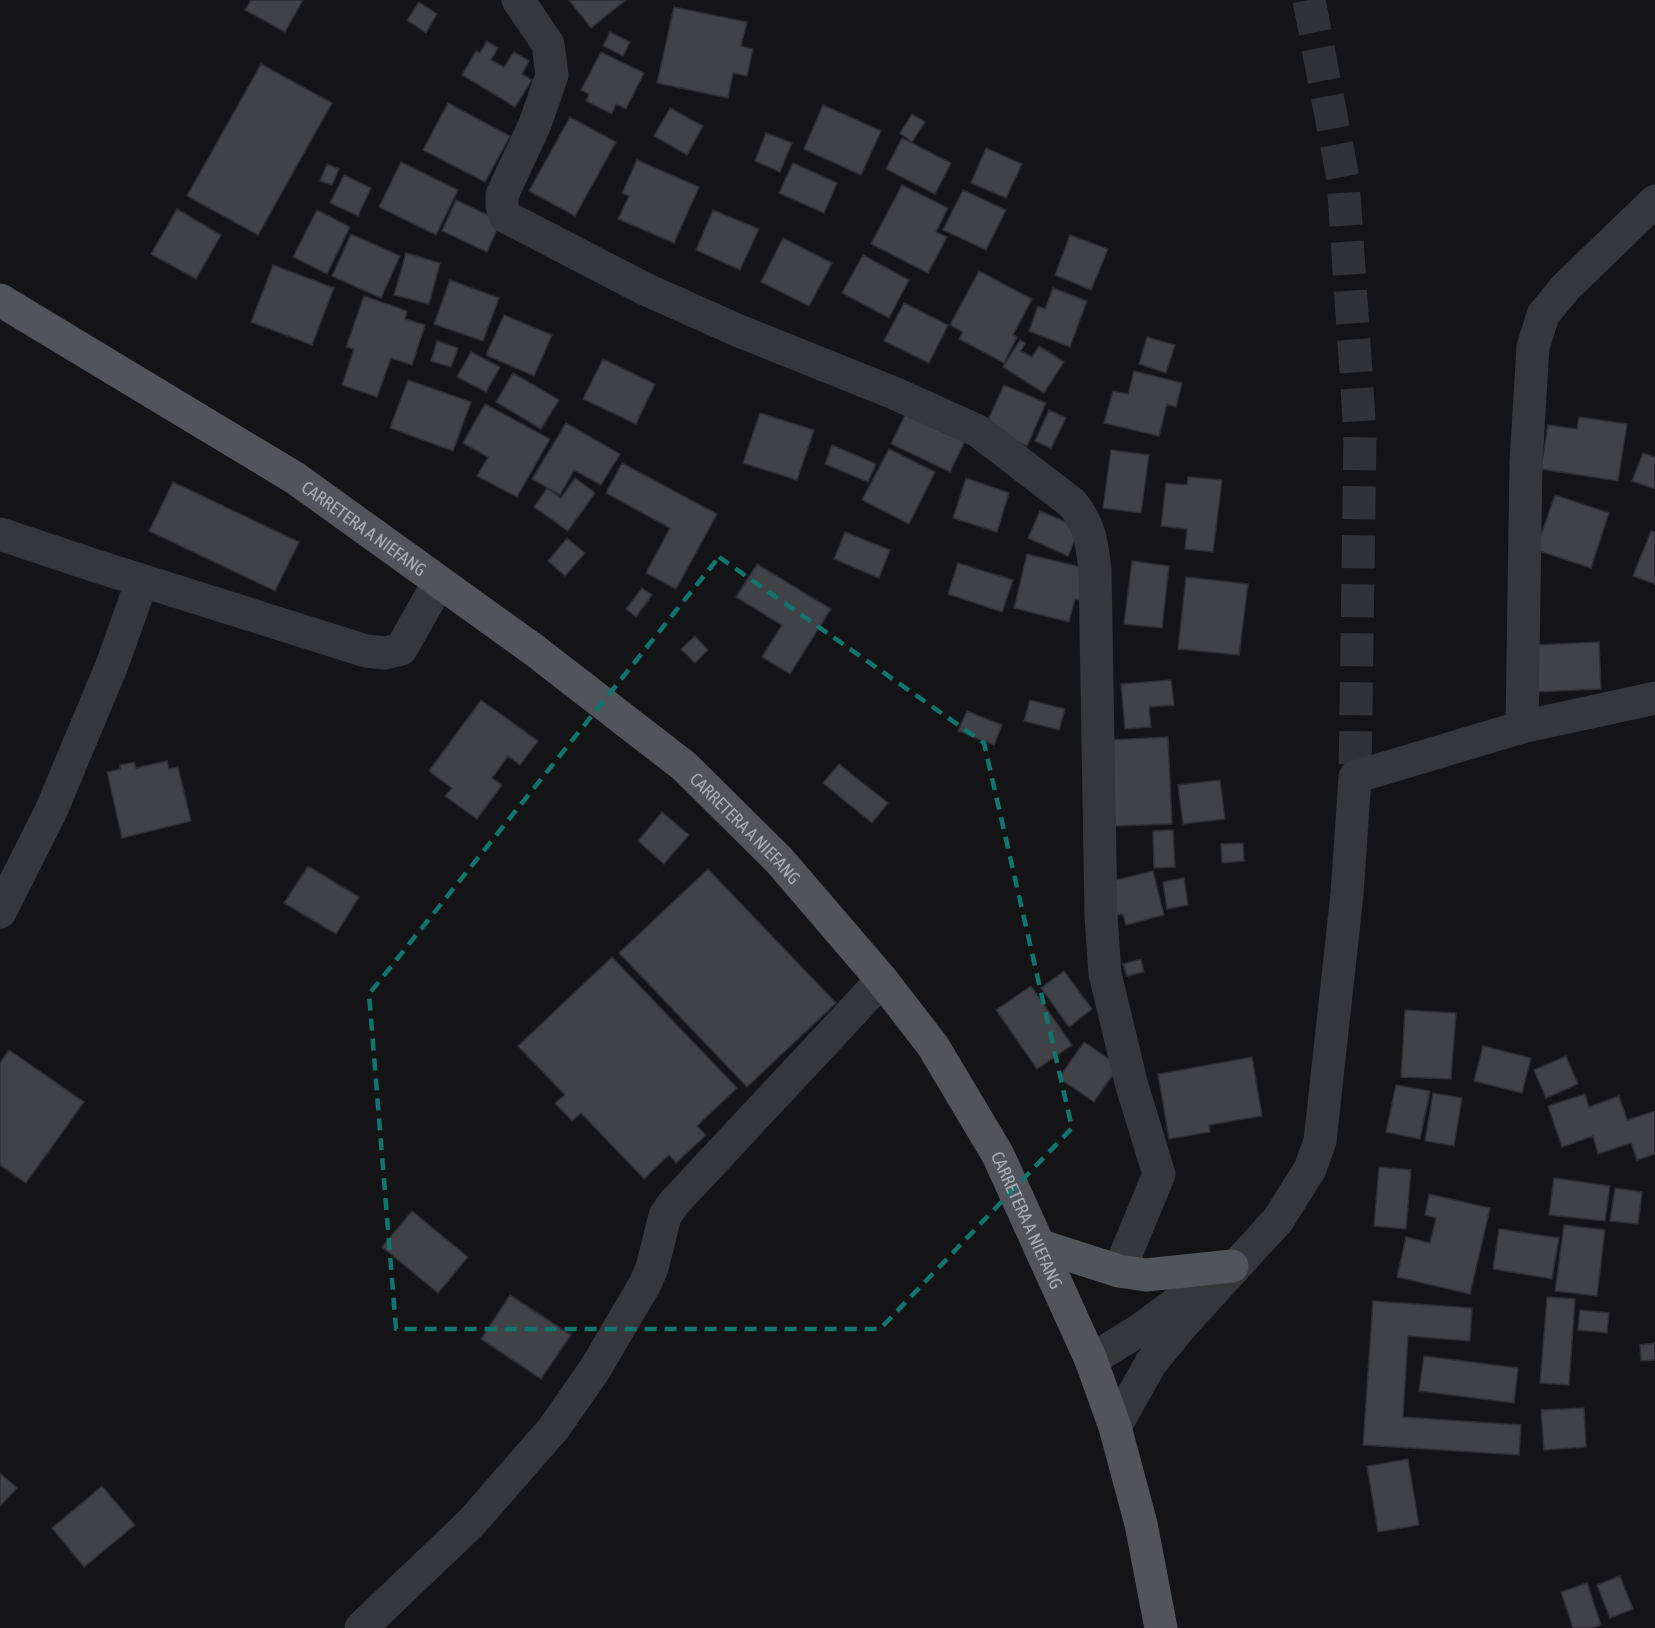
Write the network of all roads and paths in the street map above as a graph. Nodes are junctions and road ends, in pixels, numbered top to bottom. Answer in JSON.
{"nodes":[{"id":1,"x":518,"y":0,"type":"edge"},
{"id":2,"x":1655,"y":201,"type":"edge"},
{"id":3,"x":0,"y":300,"type":"edge"},
{"id":4,"x":0,"y":534,"type":"edge"},
{"id":5,"x":142,"y":581,"type":"junction"},
{"id":6,"x":439,"y":582,"type":"junction"},
{"id":7,"x":1655,"y":698,"type":"edge"},
{"id":8,"x":1522,"y":727,"type":"junction"},
{"id":9,"x":0,"y":912,"type":"edge"},
{"id":10,"x":882,"y":980,"type":"junction"},
{"id":11,"x":1041,"y":1246,"type":"junction"},
{"id":12,"x":1238,"y":1262,"type":"junction"},
{"id":13,"x":1119,"y":1271,"type":"junction"},
{"id":14,"x":1091,"y":1360,"type":"junction"},
{"id":15,"x":1115,"y":1427,"type":"junction"},
{"id":16,"x":361,"y":1628,"type":"edge"},
{"id":17,"x":1161,"y":1628,"type":"edge"}],
"edges":[{"from":1,"to":13,"type":"street"},
{"from":2,"to":8,"type":"street"},
{"from":3,"to":6,"type":"main road","name":"CARRETERA A NIEFANG"},
{"from":4,"to":5,"type":"street"},
{"from":5,"to":6,"type":"street"},
{"from":5,"to":9,"type":"street"},
{"from":6,"to":10,"type":"main road","name":"CARRETERA A NIEFANG"},
{"from":7,"to":8,"type":"street"},
{"from":8,"to":12,"type":"street"},
{"from":10,"to":11,"type":"main road","name":"CARRETERA A NIEFANG"},
{"from":10,"to":16,"type":"street"},
{"from":11,"to":13,"type":"main road"},
{"from":11,"to":14,"type":"main road","name":"CARRETERA A NIEFANG"},
{"from":12,"to":13,"type":"main road"},
{"from":12,"to":14,"type":"street"},
{"from":12,"to":15,"type":"street"},
{"from":14,"to":15,"type":"main road","name":"CARRETERA A NIEFANG"},
{"from":15,"to":17,"type":"main road","name":"CARRETERA A NIEFANG"}]}
